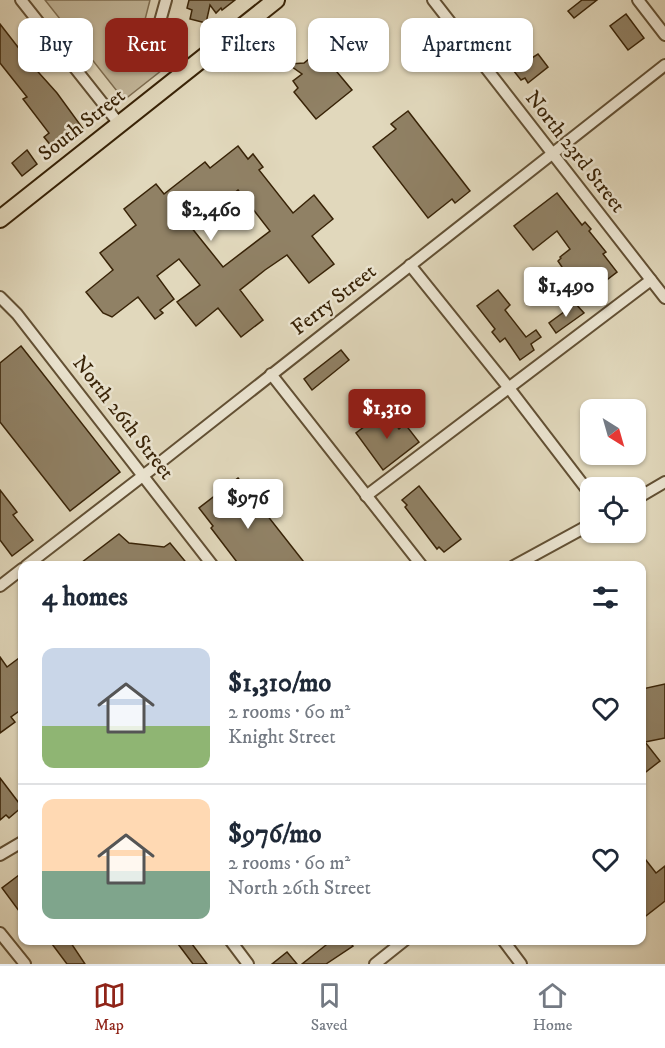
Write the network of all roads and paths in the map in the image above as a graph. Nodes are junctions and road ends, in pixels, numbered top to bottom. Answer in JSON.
{"nodes":[{"id":1,"x":21,"y":0,"type":"edge"},
{"id":2,"x":166,"y":0,"type":"edge"},
{"id":3,"x":276,"y":0,"type":"edge"},
{"id":4,"x":433,"y":0,"type":"edge"},
{"id":5,"x":638,"y":0,"type":"edge"},
{"id":6,"x":161,"y":18,"type":"edge"},
{"id":7,"x":665,"y":35,"type":"edge"},
{"id":8,"x":665,"y":65,"type":"edge"},
{"id":9,"x":120,"y":125,"type":"junction"},
{"id":10,"x":551,"y":154,"type":"junction"},
{"id":11,"x":0,"y":219,"type":"edge"},
{"id":12,"x":410,"y":265,"type":"junction"},
{"id":13,"x":651,"y":280,"type":"junction"},
{"id":14,"x":0,"y":297,"type":"edge"},
{"id":15,"x":665,"y":298,"type":"edge"},
{"id":16,"x":271,"y":374,"type":"junction"},
{"id":17,"x":509,"y":388,"type":"junction"},
{"id":18,"x":143,"y":476,"type":"junction"},
{"id":19,"x":580,"y":481,"type":"edge"},
{"id":20,"x":665,"y":482,"type":"edge"},
{"id":21,"x":646,"y":493,"type":"edge"},
{"id":22,"x":366,"y":496,"type":"junction"},
{"id":23,"x":580,"y":530,"type":"edge"},
{"id":24,"x":32,"y":561,"type":"edge"},
{"id":25,"x":209,"y":561,"type":"edge"},
{"id":26,"x":418,"y":561,"type":"edge"},
{"id":27,"x":523,"y":561,"type":"edge"},
{"id":28,"x":18,"y":570,"type":"edge"},
{"id":29,"x":2,"y":580,"type":"edge"},
{"id":30,"x":18,"y":845,"type":"edge"},
{"id":31,"x":0,"y":855,"type":"edge"},
{"id":32,"x":0,"y":933,"type":"edge"},
{"id":33,"x":234,"y":945,"type":"edge"},
{"id":34,"x":399,"y":945,"type":"edge"},
{"id":35,"x":507,"y":945,"type":"edge"},
{"id":36,"x":25,"y":964,"type":"edge"},
{"id":37,"x":248,"y":964,"type":"edge"},
{"id":38,"x":375,"y":964,"type":"edge"},
{"id":39,"x":522,"y":964,"type":"edge"}],
"edges":[{"from":1,"to":9,"type":"street"},
{"from":2,"to":6,"type":"street"},
{"from":3,"to":9,"type":"main road","name":"South Street"},
{"from":4,"to":10,"type":"street","name":"North 23rd Street"},
{"from":5,"to":7,"type":"street"},
{"from":8,"to":10,"type":"street","name":"Ferry Street"},
{"from":9,"to":11,"type":"main road","name":"South Street"},
{"from":10,"to":12,"type":"street","name":"Ferry Street"},
{"from":10,"to":13,"type":"street","name":"North 23rd Street"},
{"from":12,"to":16,"type":"street","name":"Ferry Street"},
{"from":12,"to":17,"type":"street"},
{"from":13,"to":15,"type":"street","name":"North 23rd Street"},
{"from":13,"to":17,"type":"street"},
{"from":14,"to":18,"type":"street","name":"North 26th Street"},
{"from":16,"to":18,"type":"street","name":"Ferry Street"},
{"from":16,"to":22,"type":"street"},
{"from":17,"to":19,"type":"street"},
{"from":17,"to":22,"type":"street"},
{"from":18,"to":24,"type":"street","name":"Ferry Street"},
{"from":18,"to":25,"type":"street","name":"North 26th Street"},
{"from":20,"to":21,"type":"street"},
{"from":22,"to":26,"type":"street"},
{"from":23,"to":27,"type":"street"},
{"from":28,"to":29,"type":"street"},
{"from":30,"to":31,"type":"street"},
{"from":32,"to":36,"type":"street"},
{"from":33,"to":37,"type":"street"},
{"from":34,"to":38,"type":"street"},
{"from":35,"to":39,"type":"street"}]}
